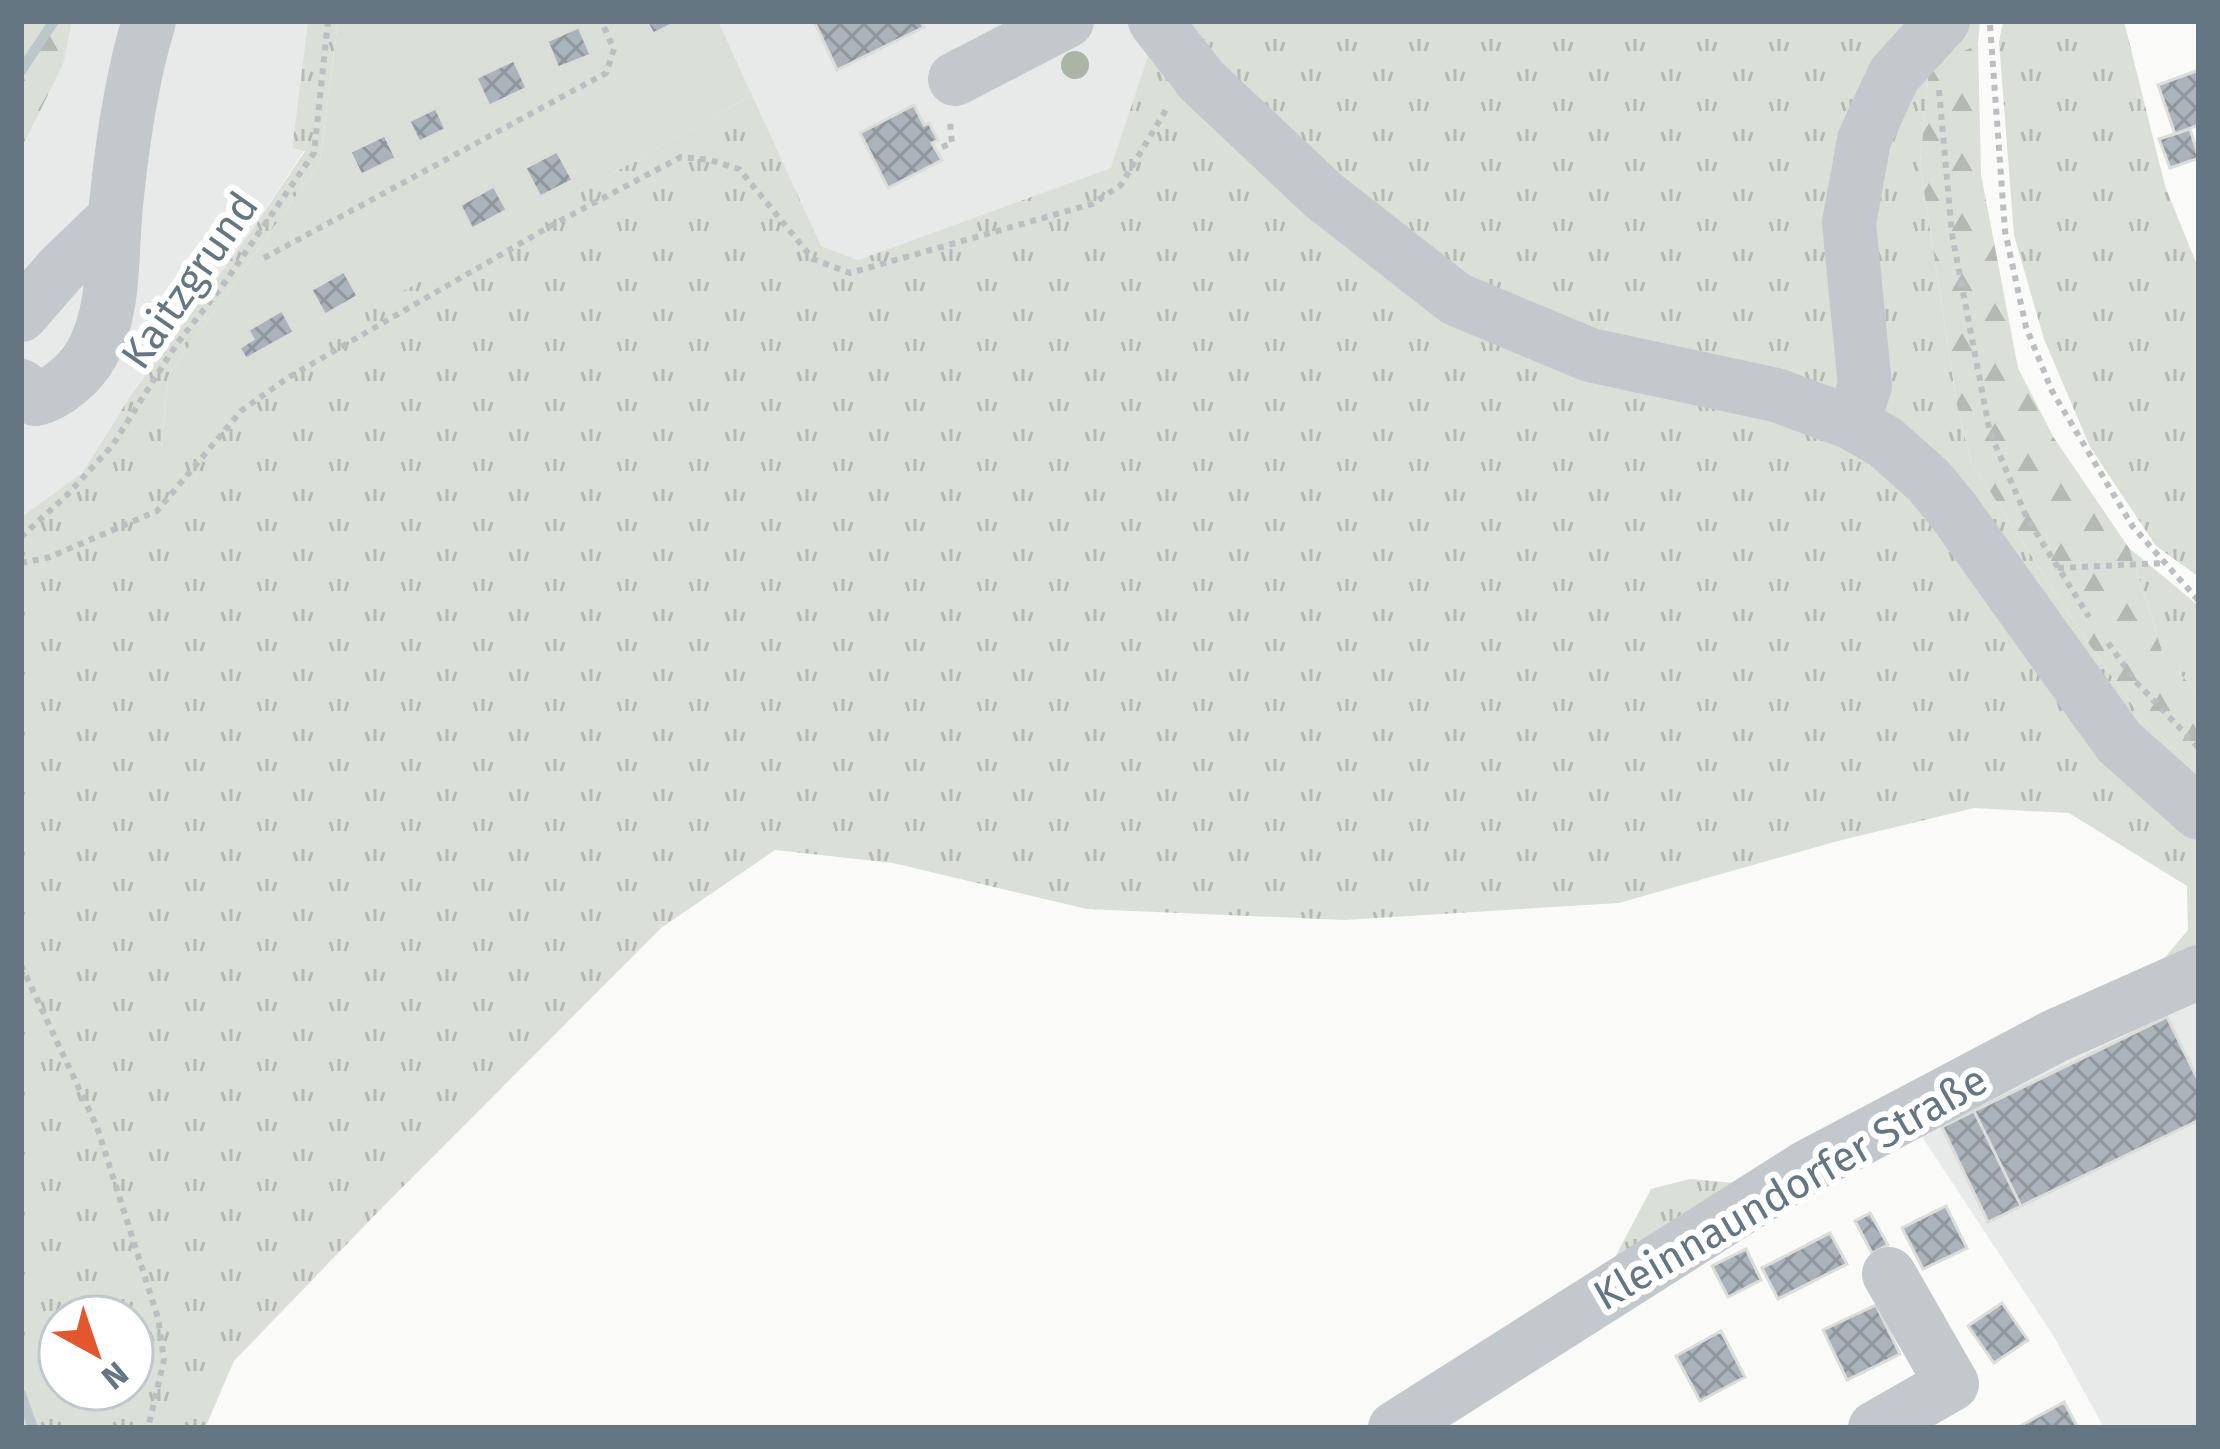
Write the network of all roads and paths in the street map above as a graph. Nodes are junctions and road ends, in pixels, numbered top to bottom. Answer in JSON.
{"nodes":[{"id":1,"x":148,"y":21,"type":"edge"},
{"id":2,"x":328,"y":21,"type":"edge"},
{"id":3,"x":601,"y":21,"type":"edge"},
{"id":4,"x":1066,"y":21,"type":"edge"},
{"id":5,"x":1155,"y":21,"type":"edge"},
{"id":6,"x":1943,"y":21,"type":"edge"},
{"id":7,"x":1989,"y":21,"type":"edge"},
{"id":8,"x":955,"y":79,"type":"dead end"},
{"id":9,"x":1202,"y":81,"type":"junction"},
{"id":10,"x":1940,"y":83,"type":"dead end"},
{"id":11,"x":115,"y":218,"type":"junction"},
{"id":12,"x":264,"y":258,"type":"dead end"},
{"id":13,"x":21,"y":315,"type":"edge"},
{"id":14,"x":21,"y":386,"type":"edge"},
{"id":15,"x":1852,"y":423,"type":"junction"},
{"id":16,"x":21,"y":537,"type":"edge"},
{"id":17,"x":21,"y":563,"type":"edge"},
{"id":18,"x":2165,"y":563,"type":"junction"},
{"id":19,"x":2058,"y":568,"type":"junction"},
{"id":20,"x":2199,"y":601,"type":"edge"},
{"id":21,"x":2199,"y":748,"type":"edge"},
{"id":22,"x":2199,"y":813,"type":"edge"},
{"id":23,"x":21,"y":965,"type":"edge"},
{"id":24,"x":2199,"y":972,"type":"edge"},
{"id":25,"x":1889,"y":1274,"type":"dead end"},
{"id":26,"x":148,"y":1428,"type":"edge"},
{"id":27,"x":1395,"y":1428,"type":"edge"},
{"id":28,"x":1875,"y":1428,"type":"edge"}],
"edges":[{"from":1,"to":11,"type":"street"},
{"from":2,"to":16,"type":"path","name":"Kaitzgrund"},
{"from":3,"to":12,"type":"path"},
{"from":4,"to":8,"type":"street"},
{"from":5,"to":9,"type":"street"},
{"from":6,"to":15,"type":"street"},
{"from":7,"to":18,"type":"path"},
{"from":9,"to":15,"type":"street"},
{"from":9,"to":17,"type":"path"},
{"from":10,"to":19,"type":"path"},
{"from":11,"to":13,"type":"street"},
{"from":11,"to":14,"type":"street"},
{"from":15,"to":22,"type":"street"},
{"from":18,"to":19,"type":"path"},
{"from":18,"to":20,"type":"path"},
{"from":19,"to":21,"type":"path"},
{"from":23,"to":26,"type":"path"},
{"from":24,"to":27,"type":"street","name":"Kleinnaundorfer Straße"},
{"from":25,"to":28,"type":"street"}]}
